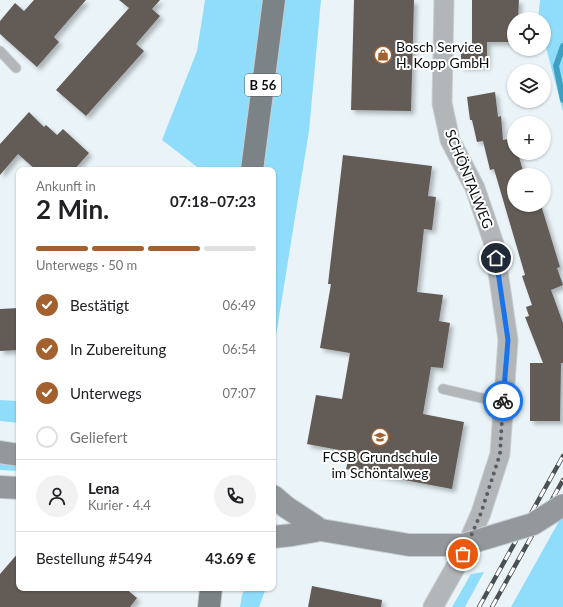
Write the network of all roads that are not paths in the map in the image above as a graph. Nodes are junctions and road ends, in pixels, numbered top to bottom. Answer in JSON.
{"nodes":[{"id":1,"x":274,"y":0,"type":"edge"},
{"id":2,"x":444,"y":0,"type":"edge"},
{"id":3,"x":0,"y":50,"type":"edge"},
{"id":4,"x":16,"y":68,"type":"dead end"},
{"id":5,"x":252,"y":167,"type":"edge"},
{"id":6,"x":443,"y":389,"type":"dead end"},
{"id":7,"x":503,"y":403,"type":"junction"},
{"id":8,"x":0,"y":452,"type":"edge"},
{"id":9,"x":16,"y":455,"type":"edge"},
{"id":10,"x":0,"y":487,"type":"edge"},
{"id":11,"x":16,"y":488,"type":"edge"},
{"id":12,"x":276,"y":499,"type":"edge"},
{"id":13,"x":563,"y":505,"type":"edge"},
{"id":14,"x":276,"y":516,"type":"edge"},
{"id":15,"x":321,"y":530,"type":"junction"},
{"id":16,"x":276,"y":537,"type":"edge"},
{"id":17,"x":433,"y":607,"type":"edge"}],
"edges":[{"from":1,"to":5,"type":"main road","number":"B 56"},
{"from":2,"to":7,"type":"street","name":"SCHÖNTALWEG"},
{"from":3,"to":4,"type":"lane"},
{"from":6,"to":7,"type":"lane"},
{"from":7,"to":17,"type":"street","name":"SCHÖNTALWEG"},
{"from":8,"to":9,"type":"main road"},
{"from":10,"to":11,"type":"main road"},
{"from":12,"to":15,"type":"main road"},
{"from":13,"to":15,"type":"main road","bridge":true},
{"from":14,"to":15,"type":"main road"},
{"from":15,"to":16,"type":"main road"}]}
